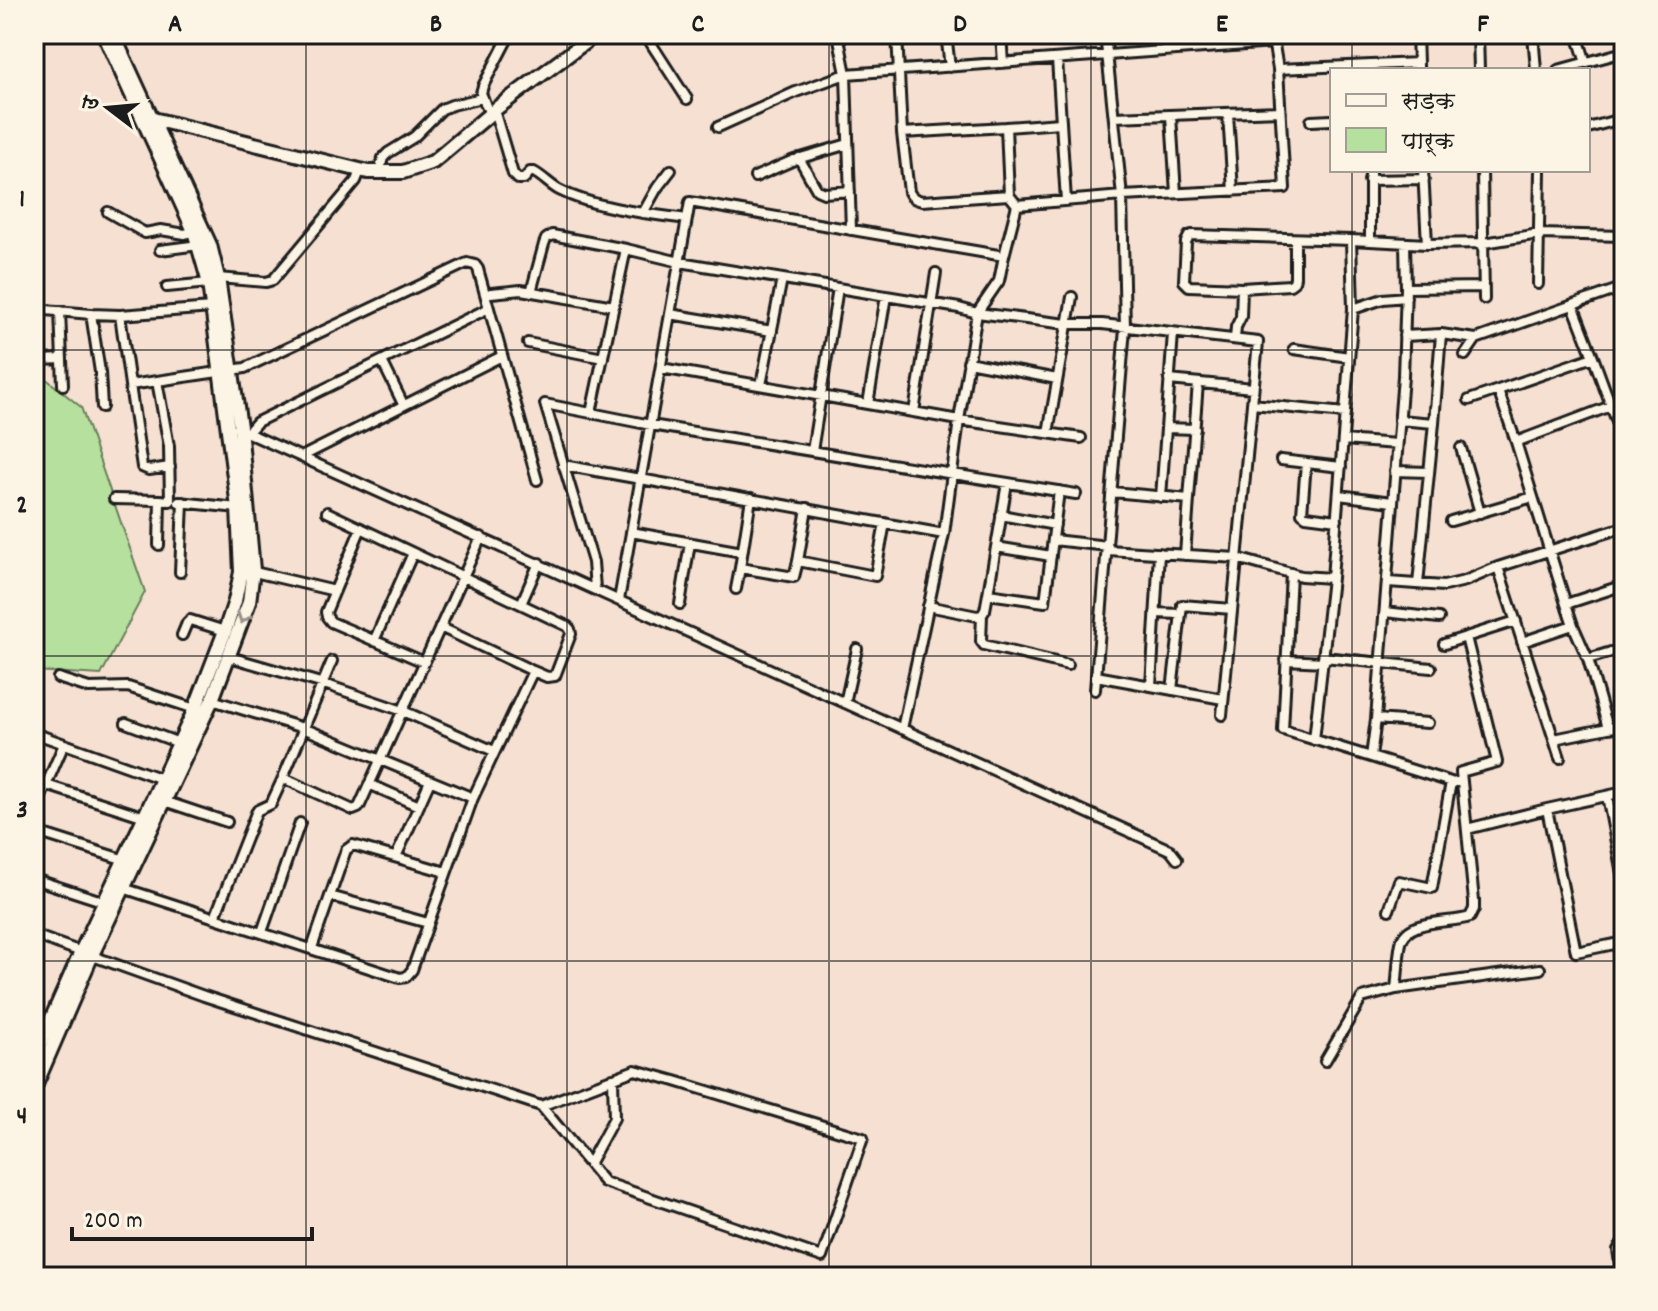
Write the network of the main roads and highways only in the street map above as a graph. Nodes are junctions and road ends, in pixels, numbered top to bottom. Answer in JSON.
{"nodes":[{"id":1,"x":104,"y":34,"type":"edge"},
{"id":2,"x":113,"y":34,"type":"edge"},
{"id":3,"x":583,"y":34,"type":"edge"},
{"id":4,"x":596,"y":34,"type":"edge"},
{"id":5,"x":487,"y":105,"type":"junction"},
{"id":6,"x":147,"y":117,"type":"junction"},
{"id":7,"x":204,"y":245,"type":"junction"},
{"id":8,"x":213,"y":281,"type":"junction"},
{"id":9,"x":226,"y":372,"type":"junction"},
{"id":10,"x":239,"y":429,"type":"junction"},
{"id":11,"x":247,"y":571,"type":"junction"},
{"id":12,"x":86,"y":955,"type":"junction"},
{"id":13,"x":34,"y":1058,"type":"edge"},
{"id":14,"x":34,"y":1089,"type":"edge"}],
"edges":[{"from":1,"to":6,"type":"main road"},
{"from":2,"to":6,"type":"main road"},
{"from":3,"to":5,"type":"main road"},
{"from":4,"to":5,"type":"main road"},
{"from":5,"to":6,"type":"main road"},
{"from":6,"to":7,"type":"main road"},
{"from":6,"to":7,"type":"main road"},
{"from":7,"to":8,"type":"main road"},
{"from":8,"to":9,"type":"main road"},
{"from":8,"to":9,"type":"main road"},
{"from":9,"to":10,"type":"main road"},
{"from":10,"to":11,"type":"main road"},
{"from":10,"to":11,"type":"main road"},
{"from":11,"to":12,"type":"main road"},
{"from":11,"to":12,"type":"main road","one_way":true},
{"from":12,"to":13,"type":"main road"},
{"from":12,"to":14,"type":"main road"}]}
